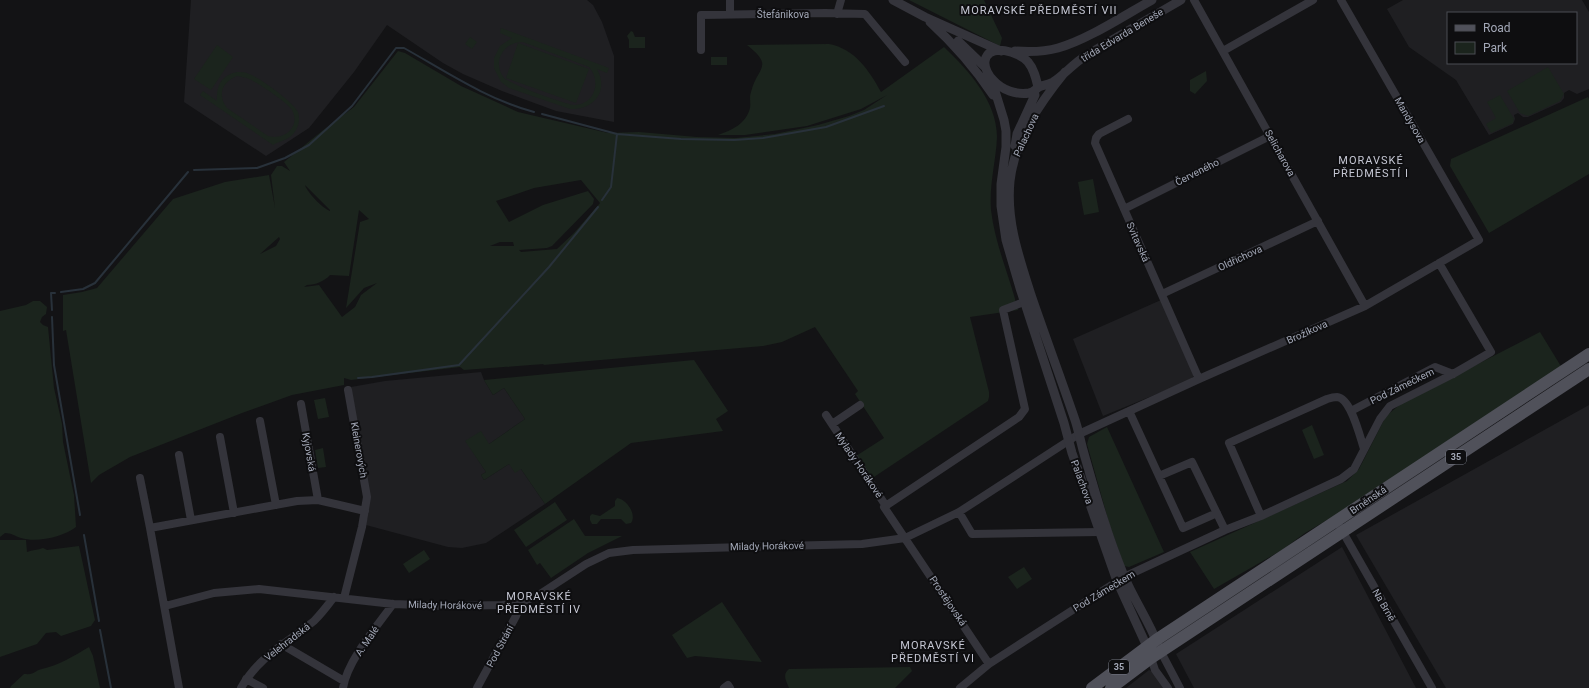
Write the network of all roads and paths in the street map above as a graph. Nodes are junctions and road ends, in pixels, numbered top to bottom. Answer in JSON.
{"nodes":[{"id":1,"x":730,"y":0,"type":"edge"},
{"id":2,"x":841,"y":0,"type":"edge"},
{"id":3,"x":893,"y":0,"type":"edge"},
{"id":4,"x":1152,"y":0,"type":"edge"},
{"id":5,"x":1181,"y":0,"type":"edge"},
{"id":6,"x":1194,"y":0,"type":"edge"},
{"id":7,"x":1313,"y":0,"type":"edge"},
{"id":8,"x":1341,"y":0,"type":"edge"},
{"id":9,"x":730,"y":14,"type":"junction"},
{"id":10,"x":837,"y":14,"type":"junction"},
{"id":11,"x":925,"y":16,"type":"junction"},
{"id":12,"x":701,"y":50,"type":"dead end"},
{"id":13,"x":1001,"y":51,"type":"junction"},
{"id":14,"x":1011,"y":51,"type":"junction"},
{"id":15,"x":1223,"y":51,"type":"junction"},
{"id":16,"x":905,"y":62,"type":"dead end"},
{"id":17,"x":985,"y":67,"type":"junction"},
{"id":18,"x":1065,"y":72,"type":"junction"},
{"id":19,"x":991,"y":78,"type":"junction"},
{"id":20,"x":1036,"y":89,"type":"junction"},
{"id":21,"x":1000,"y":106,"type":"junction"},
{"id":22,"x":1128,"y":118,"type":"dead end"},
{"id":23,"x":1270,"y":136,"type":"junction"},
{"id":24,"x":1013,"y":163,"type":"junction"},
{"id":25,"x":1124,"y":209,"type":"junction"},
{"id":26,"x":1318,"y":221,"type":"junction"},
{"id":27,"x":1479,"y":240,"type":"joint"},
{"id":28,"x":1439,"y":263,"type":"junction"},
{"id":29,"x":1162,"y":294,"type":"junction"},
{"id":30,"x":1029,"y":301,"type":"junction"},
{"id":31,"x":1365,"y":306,"type":"junction"},
{"id":32,"x":1589,"y":354,"type":"edge"},
{"id":33,"x":1589,"y":369,"type":"edge"},
{"id":34,"x":1453,"y":374,"type":"junction"},
{"id":35,"x":1199,"y":379,"type":"junction"},
{"id":36,"x":348,"y":390,"type":"dead end"},
{"id":37,"x":301,"y":404,"type":"dead end"},
{"id":38,"x":860,"y":405,"type":"dead end"},
{"id":39,"x":1129,"y":411,"type":"junction"},
{"id":40,"x":1351,"y":411,"type":"junction"},
{"id":41,"x":826,"y":415,"type":"dead end"},
{"id":42,"x":260,"y":421,"type":"dead end"},
{"id":43,"x":832,"y":424,"type":"junction"},
{"id":44,"x":1079,"y":434,"type":"junction"},
{"id":45,"x":220,"y":437,"type":"dead end"},
{"id":46,"x":1068,"y":440,"type":"junction"},
{"id":47,"x":1364,"y":449,"type":"junction"},
{"id":48,"x":179,"y":455,"type":"dead end"},
{"id":49,"x":1159,"y":476,"type":"junction"},
{"id":50,"x":140,"y":478,"type":"dead end"},
{"id":51,"x":318,"y":500,"type":"junction"},
{"id":52,"x":276,"y":504,"type":"junction"},
{"id":53,"x":886,"y":506,"type":"junction"},
{"id":54,"x":365,"y":510,"type":"junction"},
{"id":55,"x":959,"y":512,"type":"junction"},
{"id":56,"x":234,"y":513,"type":"junction"},
{"id":57,"x":1217,"y":513,"type":"junction"},
{"id":58,"x":1261,"y":516,"type":"junction"},
{"id":59,"x":191,"y":520,"type":"junction"},
{"id":60,"x":1339,"y":526,"type":"junction"},
{"id":61,"x":150,"y":528,"type":"junction"},
{"id":62,"x":1225,"y":530,"type":"junction"},
{"id":63,"x":1100,"y":532,"type":"junction"},
{"id":64,"x":905,"y":538,"type":"junction"},
{"id":65,"x":1121,"y":579,"type":"junction"},
{"id":66,"x":334,"y":597,"type":"junction"},
{"id":67,"x":344,"y":598,"type":"junction"},
{"id":68,"x":521,"y":603,"type":"junction"},
{"id":69,"x":393,"y":604,"type":"junction"},
{"id":70,"x":165,"y":606,"type":"junction"},
{"id":71,"x":1152,"y":643,"type":"junction"},
{"id":72,"x":281,"y":644,"type":"junction"},
{"id":73,"x":1156,"y":655,"type":"junction"},
{"id":74,"x":990,"y":664,"type":"junction"},
{"id":75,"x":246,"y":679,"type":"junction"},
{"id":76,"x":344,"y":684,"type":"edge"},
{"id":77,"x":179,"y":688,"type":"edge"},
{"id":78,"x":241,"y":688,"type":"edge"},
{"id":79,"x":263,"y":688,"type":"edge"},
{"id":80,"x":477,"y":688,"type":"edge"},
{"id":81,"x":724,"y":688,"type":"edge"},
{"id":82,"x":730,"y":688,"type":"edge"},
{"id":83,"x":960,"y":688,"type":"edge"},
{"id":84,"x":1092,"y":688,"type":"edge"},
{"id":85,"x":1111,"y":688,"type":"edge"},
{"id":86,"x":1168,"y":688,"type":"edge"},
{"id":87,"x":1180,"y":688,"type":"edge"},
{"id":88,"x":1432,"y":688,"type":"edge"}],
"edges":[{"from":1,"to":9,"type":"street"},
{"from":2,"to":10,"type":"street"},
{"from":3,"to":11,"type":"street"},
{"from":4,"to":14,"type":"street","name":"třída Edvarda Beneše"},
{"from":5,"to":18,"type":"street","name":"třída Edvarda Beneše"},
{"from":6,"to":15,"type":"street","name":"Selicharova"},
{"from":7,"to":15,"type":"street"},
{"from":8,"to":27,"type":"street","name":"Mandysova"},
{"from":9,"to":10,"type":"street","name":"Štefánikova"},
{"from":9,"to":12,"type":"street","name":"Štefánikova"},
{"from":10,"to":16,"type":"street","name":"Štefánikova"},
{"from":11,"to":13,"type":"street"},
{"from":11,"to":17,"type":"street"},
{"from":11,"to":21,"type":"street"},
{"from":13,"to":14,"type":"street"},
{"from":13,"to":17,"type":"street"},
{"from":14,"to":20,"type":"street"},
{"from":15,"to":23,"type":"street","name":"Selicharova"},
{"from":17,"to":19,"type":"street"},
{"from":18,"to":20,"type":"street","name":"třída Edvarda Beneše"},
{"from":18,"to":24,"type":"street","name":"Palachova"},
{"from":19,"to":20,"type":"street"},
{"from":19,"to":21,"type":"street","name":"Palachova"},
{"from":20,"to":24,"type":"street"},
{"from":21,"to":30,"type":"street","name":"Palachova"},
{"from":22,"to":25,"type":"street","name":"Svitavská"},
{"from":23,"to":25,"type":"street","name":"Červeného"},
{"from":23,"to":26,"type":"street","name":"Selicharova"},
{"from":24,"to":30,"type":"street","name":"Palachova"},
{"from":25,"to":29,"type":"street","name":"Svitavská"},
{"from":26,"to":29,"type":"street","name":"Oldřichova"},
{"from":26,"to":31,"type":"street","name":"Selicharova"},
{"from":27,"to":28,"type":"street","name":"Brožíkova"},
{"from":28,"to":31,"type":"street","name":"Brožíkova"},
{"from":28,"to":34,"type":"street","name":"Pod Zámečkem"},
{"from":29,"to":35,"type":"street","name":"Svitavská"},
{"from":30,"to":44,"type":"street","name":"Palachova"},
{"from":30,"to":46,"type":"street","name":"Palachova"},
{"from":30,"to":53,"type":"street"},
{"from":31,"to":35,"type":"street","name":"Brožíkova"},
{"from":32,"to":60,"type":"main road","name":"Brněnská","number":"35"},
{"from":33,"to":60,"type":"main road","name":"Brněnská","number":"35"},
{"from":34,"to":40,"type":"street","name":"Pod Zámečkem"},
{"from":34,"to":47,"type":"street","name":"Pod Zámečkem"},
{"from":35,"to":39,"type":"street","name":"Brožíkova"},
{"from":36,"to":54,"type":"street","name":"Kleinerových"},
{"from":37,"to":51,"type":"street","name":"Kyjovská"},
{"from":38,"to":43,"type":"street","name":"Mylady Horákové"},
{"from":39,"to":44,"type":"street","name":"Brožíkova"},
{"from":39,"to":49,"type":"street"},
{"from":40,"to":47,"type":"street"},
{"from":40,"to":58,"type":"street"},
{"from":41,"to":43,"type":"street","name":"Mylady Horákové"},
{"from":42,"to":52,"type":"street"},
{"from":43,"to":53,"type":"street","name":"Mylady Horákové"},
{"from":44,"to":46,"type":"street","name":"Milady Horákové"},
{"from":44,"to":65,"type":"street","name":"Palachova"},
{"from":45,"to":56,"type":"street"},
{"from":46,"to":55,"type":"street","name":"Milady Horákové"},
{"from":46,"to":63,"type":"street","name":"Palachova"},
{"from":47,"to":58,"type":"street","name":"Pod Zámečkem"},
{"from":48,"to":59,"type":"street"},
{"from":49,"to":57,"type":"street"},
{"from":49,"to":57,"type":"street"},
{"from":50,"to":61,"type":"street"},
{"from":51,"to":52,"type":"street"},
{"from":51,"to":54,"type":"street"},
{"from":52,"to":56,"type":"street"},
{"from":53,"to":64,"type":"street"},
{"from":54,"to":67,"type":"street"},
{"from":55,"to":63,"type":"street"},
{"from":55,"to":64,"type":"street","name":"Milady Horákové"},
{"from":56,"to":59,"type":"street"},
{"from":57,"to":62,"type":"street"},
{"from":58,"to":62,"type":"street","name":"Pod Zámečkem"},
{"from":59,"to":61,"type":"street"},
{"from":60,"to":71,"type":"main road","name":"Brněnská","number":"35"},
{"from":60,"to":73,"type":"main road","name":"Brněnská","number":"35"},
{"from":60,"to":88,"type":"street","name":"Na Brně"},
{"from":61,"to":70,"type":"street"},
{"from":62,"to":65,"type":"street","name":"Pod Zámečkem"},
{"from":63,"to":65,"type":"street","name":"Palachova"},
{"from":64,"to":68,"type":"street","name":"Milady Horákové"},
{"from":64,"to":74,"type":"street","name":"Prostějovská"},
{"from":65,"to":71,"type":"street","name":"Palachova"},
{"from":65,"to":74,"type":"street","name":"Pod Zámečkem"},
{"from":66,"to":67,"type":"street","name":"Milady Horákové"},
{"from":66,"to":70,"type":"street","name":"Milady Horákové"},
{"from":66,"to":72,"type":"street","name":"Velehradská"},
{"from":67,"to":69,"type":"street","name":"Milady Horákové"},
{"from":68,"to":69,"type":"street","name":"Milady Horákové"},
{"from":68,"to":80,"type":"street","name":"Pod Strání"},
{"from":69,"to":76,"type":"street","name":"A. Malé"},
{"from":70,"to":77,"type":"street"},
{"from":71,"to":73,"type":"street","name":"Palachova"},
{"from":71,"to":84,"type":"main road","number":"35"},
{"from":72,"to":75,"type":"street","name":"Velehradská"},
{"from":72,"to":76,"type":"street","name":"A. Malé"},
{"from":73,"to":85,"type":"main road","number":"35"},
{"from":73,"to":86,"type":"street"},
{"from":73,"to":87,"type":"street"},
{"from":74,"to":83,"type":"street","name":"Pod Zámečkem"},
{"from":75,"to":78,"type":"street","name":"Velehradská"},
{"from":75,"to":79,"type":"street"},
{"from":81,"to":82,"type":"street"}]}
